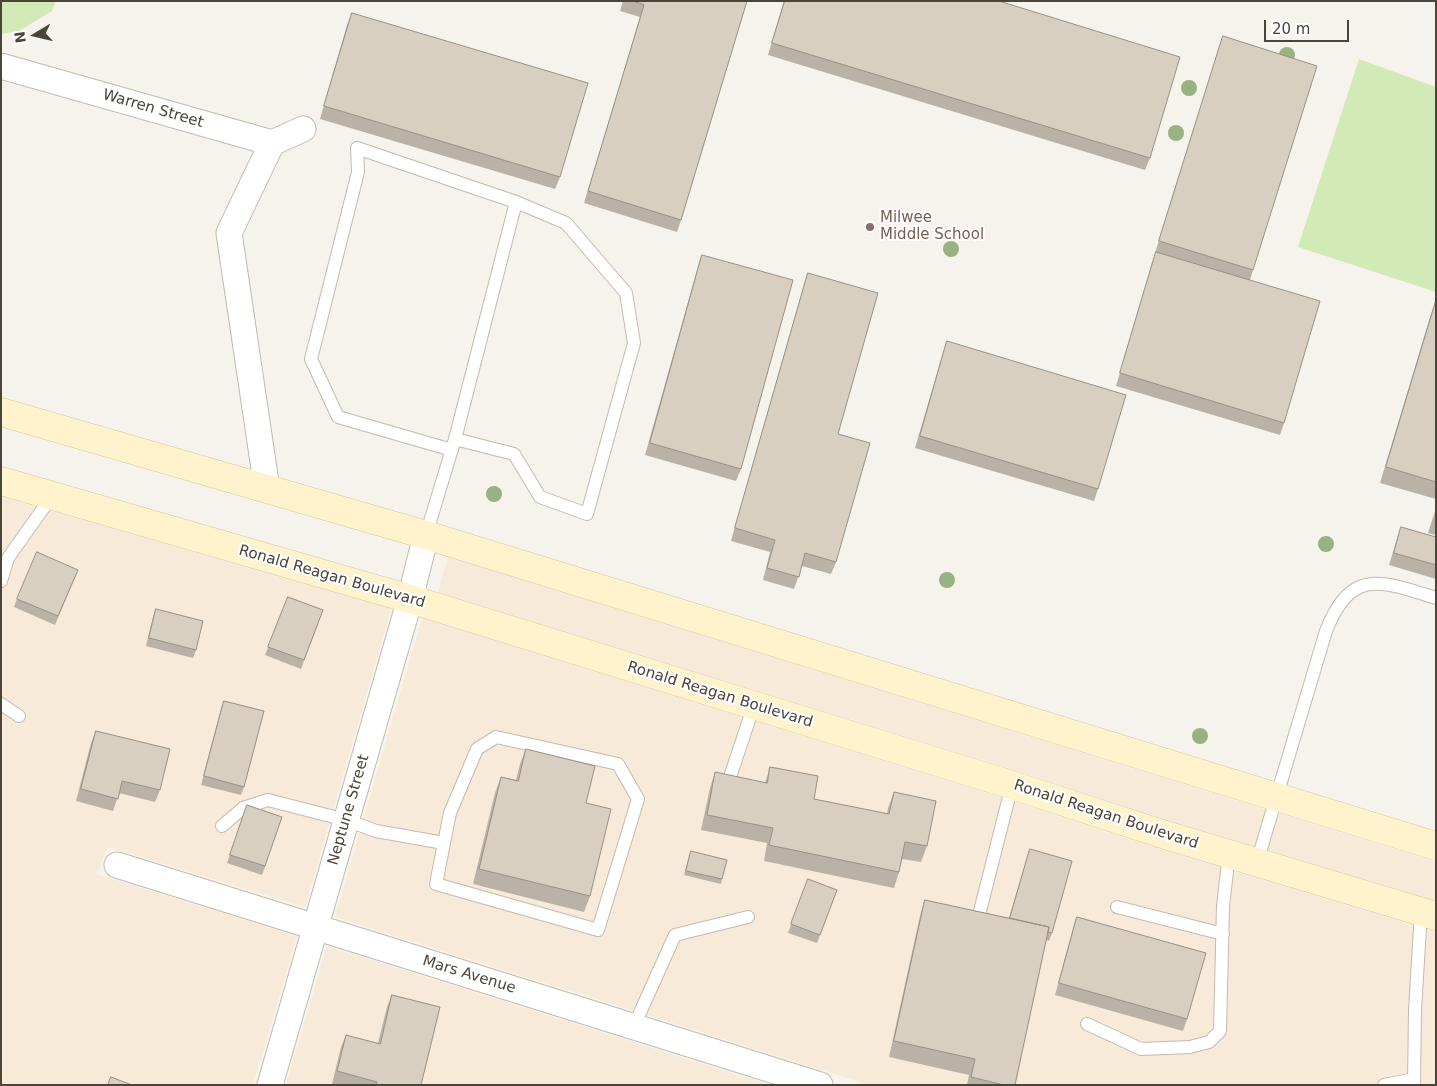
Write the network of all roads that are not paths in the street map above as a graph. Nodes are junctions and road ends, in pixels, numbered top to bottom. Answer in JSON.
{"nodes":[{"id":1,"x":1,"y":66,"type":"edge"},
{"id":2,"x":303,"y":128,"type":"dead end"},
{"id":3,"x":272,"y":143,"type":"junction"},
{"id":4,"x":516,"y":202,"type":"junction"},
{"id":5,"x":1,"y":412,"type":"edge"},
{"id":6,"x":453,"y":445,"type":"junction"},
{"id":7,"x":1,"y":482,"type":"edge"},
{"id":8,"x":267,"y":489,"type":"junction"},
{"id":9,"x":52,"y":496,"type":"junction"},
{"id":10,"x":426,"y":535,"type":"junction"},
{"id":11,"x":1,"y":581,"type":"edge"},
{"id":12,"x":1436,"y":598,"type":"edge"},
{"id":13,"x":410,"y":599,"type":"junction"},
{"id":14,"x":1,"y":704,"type":"edge"},
{"id":15,"x":754,"y":705,"type":"junction"},
{"id":16,"x":19,"y":716,"type":"dead end"},
{"id":17,"x":1012,"y":785,"type":"junction"},
{"id":18,"x":728,"y":786,"type":"edge"},
{"id":19,"x":1277,"y":797,"type":"junction"},
{"id":20,"x":346,"y":820,"type":"junction"},
{"id":21,"x":222,"y":826,"type":"dead end"},
{"id":22,"x":444,"y":842,"type":"junction"},
{"id":23,"x":1436,"y":846,"type":"edge"},
{"id":24,"x":1229,"y":854,"type":"junction"},
{"id":25,"x":1257,"y":862,"type":"junction"},
{"id":26,"x":117,"y":865,"type":"dead end"},
{"id":27,"x":1117,"y":907,"type":"dead end"},
{"id":28,"x":1428,"y":914,"type":"edge"},
{"id":29,"x":748,"y":917,"type":"dead end"},
{"id":30,"x":978,"y":919,"type":"edge"},
{"id":31,"x":316,"y":927,"type":"junction"},
{"id":32,"x":1223,"y":934,"type":"junction"},
{"id":33,"x":1087,"y":1024,"type":"dead end"},
{"id":34,"x":634,"y":1026,"type":"junction"},
{"id":35,"x":1414,"y":1082,"type":"edge"},
{"id":36,"x":270,"y":1085,"type":"edge"},
{"id":37,"x":820,"y":1085,"type":"edge"},
{"id":38,"x":1384,"y":1085,"type":"edge"}],
"edges":[{"from":1,"to":3,"type":"street","name":"Warren Street"},
{"from":2,"to":3,"type":"street"},
{"from":3,"to":8,"type":"street"},
{"from":4,"to":6,"type":"lane"},
{"from":4,"to":6,"type":"lane"},
{"from":4,"to":6,"type":"lane"},
{"from":5,"to":8,"type":"main road"},
{"from":6,"to":10,"type":"lane"},
{"from":7,"to":9,"type":"main road","name":"Ronald Reagan Boulevard"},
{"from":8,"to":10,"type":"main road"},
{"from":9,"to":11,"type":"lane"},
{"from":9,"to":13,"type":"main road","name":"Ronald Reagan Boulevard"},
{"from":10,"to":13,"type":"street","name":"Neptune Street"},
{"from":10,"to":19,"type":"main road"},
{"from":12,"to":19,"type":"lane"},
{"from":13,"to":15,"type":"main road","name":"Ronald Reagan Boulevard"},
{"from":13,"to":20,"type":"street","name":"Neptune Street"},
{"from":14,"to":16,"type":"lane"},
{"from":15,"to":17,"type":"main road","name":"Ronald Reagan Boulevard"},
{"from":15,"to":18,"type":"lane"},
{"from":17,"to":24,"type":"main road","name":"Ronald Reagan Boulevard"},
{"from":17,"to":30,"type":"lane"},
{"from":19,"to":23,"type":"main road"},
{"from":19,"to":25,"type":"lane"},
{"from":20,"to":21,"type":"lane"},
{"from":20,"to":22,"type":"lane"},
{"from":20,"to":31,"type":"street","name":"Neptune Street"},
{"from":22,"to":22,"type":"lane"},
{"from":24,"to":25,"type":"main road","name":"Ronald Reagan Boulevard"},
{"from":24,"to":32,"type":"lane"},
{"from":25,"to":28,"type":"main road","name":"Ronald Reagan Boulevard"},
{"from":26,"to":31,"type":"street","name":"Mars Avenue"},
{"from":27,"to":32,"type":"lane"},
{"from":28,"to":35,"type":"lane"},
{"from":29,"to":34,"type":"lane"},
{"from":31,"to":34,"type":"street","name":"Mars Avenue"},
{"from":31,"to":36,"type":"street","name":"Neptune Street"},
{"from":32,"to":33,"type":"lane"},
{"from":34,"to":37,"type":"street","name":"Mars Avenue"},
{"from":35,"to":38,"type":"lane"}]}
